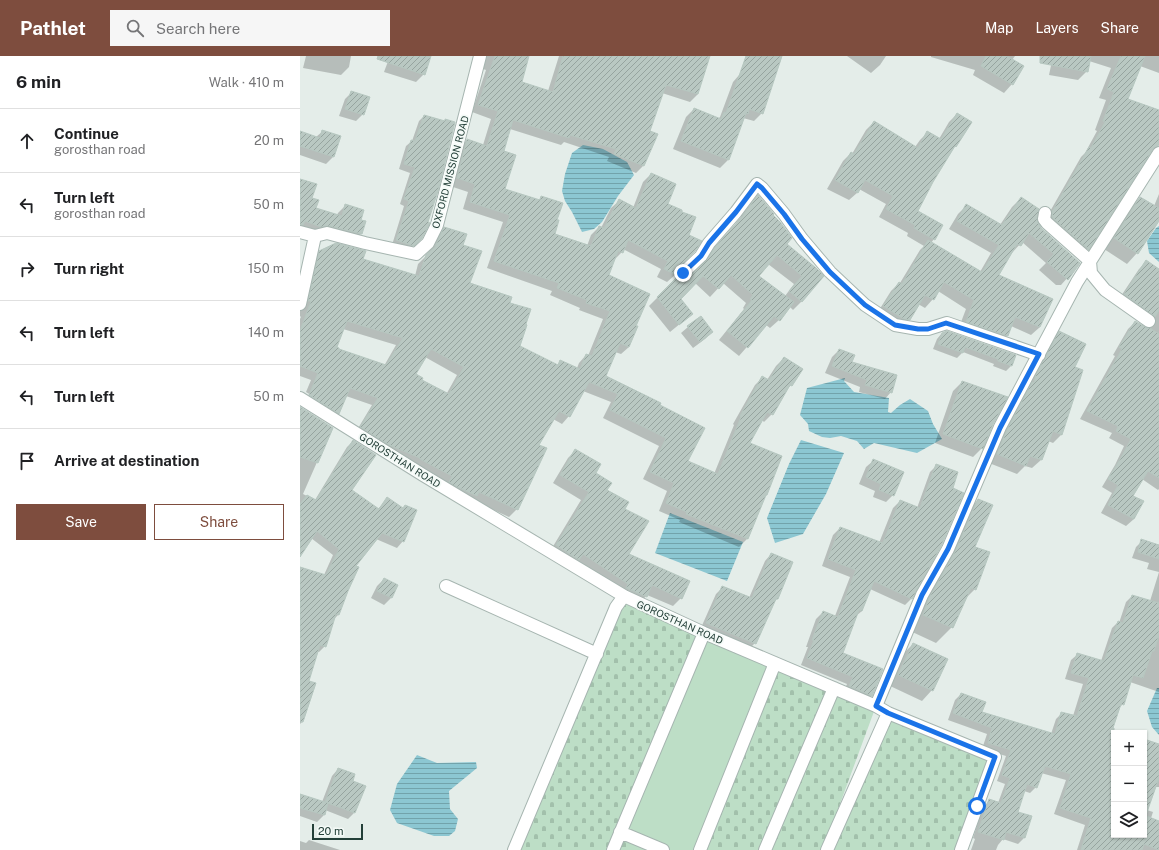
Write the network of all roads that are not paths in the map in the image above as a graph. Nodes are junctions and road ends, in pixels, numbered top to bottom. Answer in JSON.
{"nodes":[{"id":1,"x":480,"y":56,"type":"edge"},
{"id":2,"x":1159,"y":153,"type":"edge"},
{"id":3,"x":1044,"y":213,"type":"dead end"},
{"id":4,"x":300,"y":232,"type":"edge"},
{"id":5,"x":315,"y":236,"type":"junction"},
{"id":6,"x":1090,"y":261,"type":"junction"},
{"id":7,"x":683,"y":273,"type":"dead end"},
{"id":8,"x":300,"y":304,"type":"edge"},
{"id":9,"x":1149,"y":321,"type":"dead end"},
{"id":10,"x":1039,"y":354,"type":"junction"},
{"id":11,"x":300,"y":398,"type":"edge"},
{"id":12,"x":446,"y":586,"type":"dead end"},
{"id":13,"x":624,"y":596,"type":"junction"},
{"id":14,"x":704,"y":633,"type":"junction"},
{"id":15,"x":597,"y":654,"type":"junction"},
{"id":16,"x":775,"y":663,"type":"junction"},
{"id":17,"x":834,"y":688,"type":"junction"},
{"id":18,"x":876,"y":706,"type":"junction"},
{"id":19,"x":888,"y":713,"type":"junction"},
{"id":20,"x":620,"y":832,"type":"junction"},
{"id":21,"x":514,"y":850,"type":"edge"},
{"id":22,"x":613,"y":850,"type":"edge"},
{"id":23,"x":663,"y":850,"type":"edge"},
{"id":24,"x":700,"y":850,"type":"edge"},
{"id":25,"x":765,"y":850,"type":"edge"},
{"id":26,"x":827,"y":850,"type":"edge"},
{"id":27,"x":961,"y":850,"type":"edge"}],
"edges":[{"from":1,"to":5,"type":"street","name":"OXFORD MISSION ROAD"},
{"from":2,"to":6,"type":"street"},
{"from":3,"to":6,"type":"street"},
{"from":4,"to":5,"type":"street"},
{"from":5,"to":8,"type":"street"},
{"from":6,"to":9,"type":"street"},
{"from":6,"to":10,"type":"street"},
{"from":7,"to":10,"type":"street"},
{"from":10,"to":18,"type":"street"},
{"from":11,"to":13,"type":"street","name":"GOROSTHAN ROAD"},
{"from":12,"to":15,"type":"street"},
{"from":13,"to":14,"type":"street","name":"GOROSTHAN ROAD"},
{"from":13,"to":15,"type":"street"},
{"from":14,"to":16,"type":"street","name":"GOROSTHAN ROAD"},
{"from":14,"to":20,"type":"street"},
{"from":15,"to":21,"type":"street"},
{"from":16,"to":17,"type":"street","name":"GOROSTHAN ROAD"},
{"from":16,"to":24,"type":"street"},
{"from":17,"to":18,"type":"street","name":"GOROSTHAN ROAD"},
{"from":17,"to":25,"type":"street"},
{"from":18,"to":19,"type":"street","name":"GOROSTHAN ROAD"},
{"from":19,"to":26,"type":"street"},
{"from":19,"to":27,"type":"street","name":"GOROSTHAN ROAD"},
{"from":20,"to":22,"type":"street"},
{"from":20,"to":23,"type":"street"}]}
